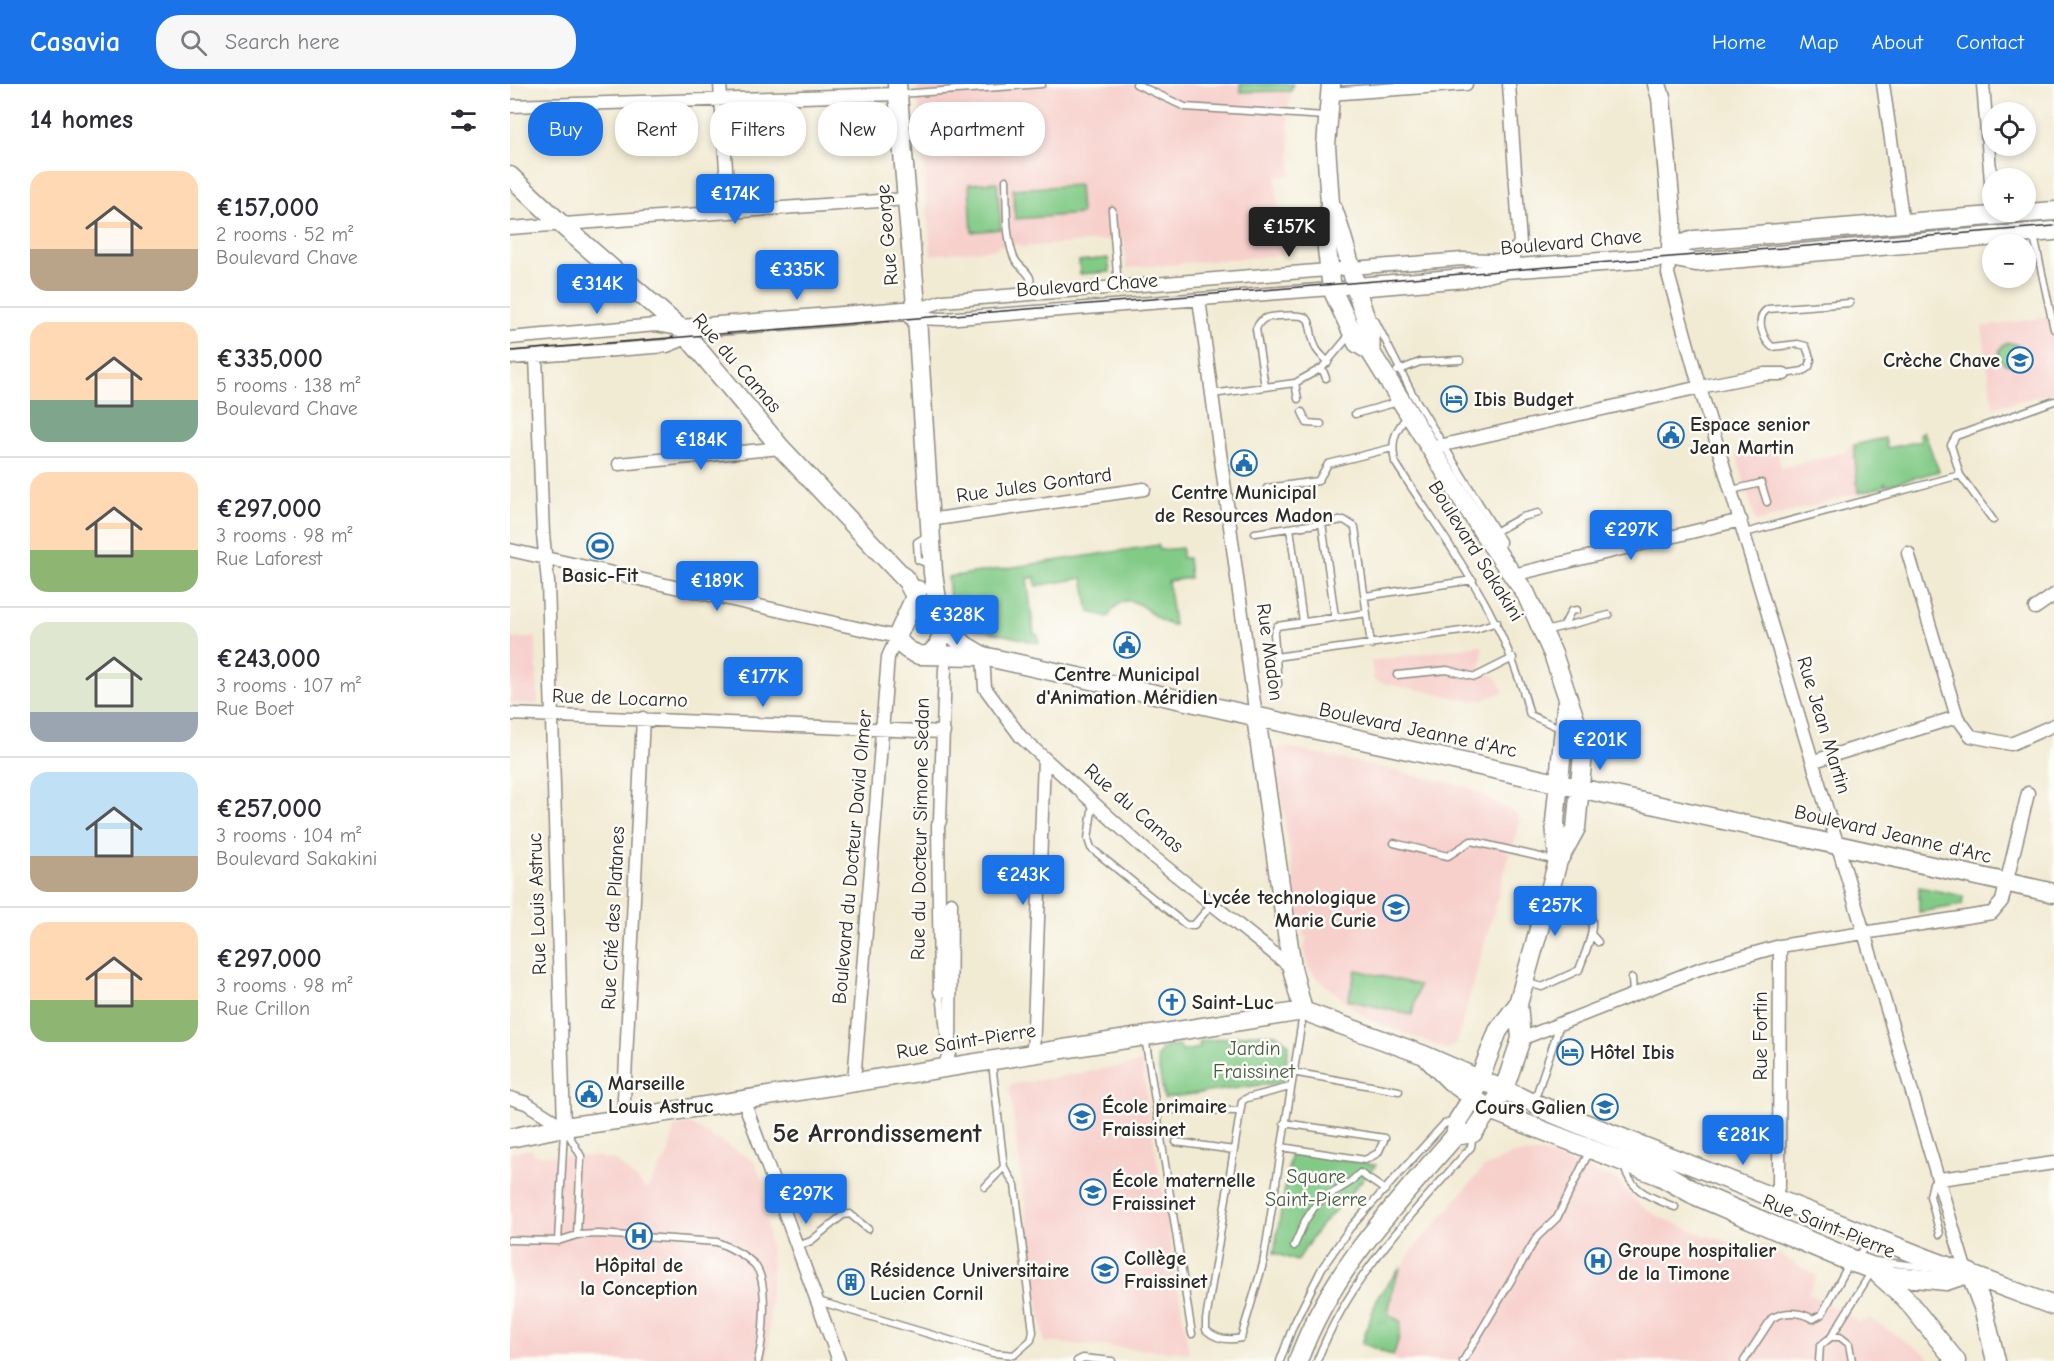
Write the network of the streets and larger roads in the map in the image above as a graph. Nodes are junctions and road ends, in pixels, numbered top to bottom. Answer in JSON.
{"nodes":[{"id":1,"x":720,"y":84,"type":"edge"},
{"id":2,"x":1466,"y":84,"type":"edge"},
{"id":3,"x":1509,"y":84,"type":"edge"},
{"id":4,"x":1657,"y":84,"type":"edge"},
{"id":5,"x":1883,"y":84,"type":"edge"},
{"id":6,"x":1983,"y":84,"type":"edge"},
{"id":7,"x":1379,"y":88,"type":"edge"},
{"id":8,"x":898,"y":89,"type":"edge"},
{"id":9,"x":1330,"y":89,"type":"edge"},
{"id":10,"x":720,"y":99,"type":"junction"},
{"id":11,"x":510,"y":106,"type":"edge"},
{"id":12,"x":1990,"y":168,"type":"edge"},
{"id":13,"x":510,"y":176,"type":"edge"},
{"id":14,"x":906,"y":199,"type":"junction"},
{"id":15,"x":1330,"y":203,"type":"junction"},
{"id":16,"x":729,"y":211,"type":"junction"},
{"id":17,"x":2054,"y":211,"type":"edge"},
{"id":18,"x":2036,"y":212,"type":"edge"},
{"id":19,"x":1982,"y":215,"type":"edge"},
{"id":20,"x":1904,"y":223,"type":"junction"},
{"id":21,"x":561,"y":224,"type":"junction"},
{"id":22,"x":510,"y":228,"type":"edge"},
{"id":23,"x":2054,"y":231,"type":"edge"},
{"id":24,"x":1670,"y":252,"type":"junction"},
{"id":25,"x":1504,"y":261,"type":"junction"},
{"id":26,"x":1352,"y":268,"type":"junction"},
{"id":27,"x":1330,"y":270,"type":"junction"},
{"id":28,"x":1332,"y":289,"type":"junction"},
{"id":29,"x":1358,"y":290,"type":"junction"},
{"id":30,"x":1199,"y":299,"type":"junction"},
{"id":31,"x":916,"y":314,"type":"junction"},
{"id":32,"x":684,"y":333,"type":"junction"},
{"id":33,"x":510,"y":338,"type":"edge"},
{"id":34,"x":1370,"y":351,"type":"junction"},
{"id":35,"x":536,"y":356,"type":"junction"},
{"id":36,"x":510,"y":358,"type":"edge"},
{"id":37,"x":1784,"y":374,"type":"road end"},
{"id":38,"x":1700,"y":387,"type":"junction"},
{"id":39,"x":1436,"y":446,"type":"junction"},
{"id":40,"x":781,"y":448,"type":"junction"},
{"id":41,"x":619,"y":465,"type":"dead end"},
{"id":42,"x":1144,"y":489,"type":"dead end"},
{"id":43,"x":1741,"y":520,"type":"junction"},
{"id":44,"x":930,"y":527,"type":"junction"},
{"id":45,"x":510,"y":550,"type":"edge"},
{"id":46,"x":1908,"y":553,"type":"dead end"},
{"id":47,"x":545,"y":557,"type":"junction"},
{"id":48,"x":933,"y":569,"type":"junction"},
{"id":49,"x":1513,"y":575,"type":"junction"},
{"id":50,"x":915,"y":594,"type":"junction"},
{"id":51,"x":2054,"y":594,"type":"edge"},
{"id":52,"x":2035,"y":608,"type":"dead end"},
{"id":53,"x":940,"y":623,"type":"junction"},
{"id":54,"x":897,"y":637,"type":"junction"},
{"id":55,"x":929,"y":655,"type":"junction"},
{"id":56,"x":983,"y":656,"type":"junction"},
{"id":57,"x":945,"y":668,"type":"dead end"},
{"id":58,"x":1567,"y":700,"type":"junction"},
{"id":59,"x":510,"y":714,"type":"edge"},
{"id":60,"x":551,"y":716,"type":"junction"},
{"id":61,"x":1256,"y":717,"type":"junction"},
{"id":62,"x":1957,"y":717,"type":"junction"},
{"id":63,"x":643,"y":718,"type":"junction"},
{"id":64,"x":2054,"y":725,"type":"edge"},
{"id":65,"x":882,"y":728,"type":"junction"},
{"id":66,"x":944,"y":732,"type":"junction"},
{"id":67,"x":1044,"y":759,"type":"junction"},
{"id":68,"x":1814,"y":760,"type":"junction"},
{"id":69,"x":1560,"y":783,"type":"junction"},
{"id":70,"x":1582,"y":787,"type":"junction"},
{"id":71,"x":2028,"y":793,"type":"dead end"},
{"id":72,"x":1840,"y":845,"type":"junction"},
{"id":73,"x":1558,"y":861,"type":"junction"},
{"id":74,"x":2007,"y":882,"type":"junction"},
{"id":75,"x":2054,"y":893,"type":"edge"},
{"id":76,"x":951,"y":903,"type":"dead end"},
{"id":77,"x":1864,"y":932,"type":"junction"},
{"id":78,"x":1780,"y":946,"type":"junction"},
{"id":79,"x":1292,"y":968,"type":"junction"},
{"id":80,"x":940,"y":992,"type":"road end"},
{"id":81,"x":1518,"y":1004,"type":"junction"},
{"id":82,"x":1303,"y":1011,"type":"junction"},
{"id":83,"x":1521,"y":1039,"type":"junction"},
{"id":84,"x":1033,"y":1053,"type":"junction"},
{"id":85,"x":1424,"y":1055,"type":"junction"},
{"id":86,"x":946,"y":1065,"type":"junction"},
{"id":87,"x":1481,"y":1077,"type":"junction"},
{"id":88,"x":854,"y":1081,"type":"junction"},
{"id":89,"x":1504,"y":1089,"type":"junction"},
{"id":90,"x":510,"y":1098,"type":"edge"},
{"id":91,"x":1472,"y":1098,"type":"junction"},
{"id":92,"x":743,"y":1099,"type":"junction"},
{"id":93,"x":1490,"y":1110,"type":"junction"},
{"id":94,"x":623,"y":1119,"type":"junction"},
{"id":95,"x":564,"y":1126,"type":"junction"},
{"id":96,"x":1456,"y":1128,"type":"junction"},
{"id":97,"x":513,"y":1140,"type":"edge"},
{"id":98,"x":2054,"y":1163,"type":"edge"},
{"id":99,"x":1940,"y":1179,"type":"junction"},
{"id":100,"x":1775,"y":1198,"type":"junction"},
{"id":101,"x":1872,"y":1270,"type":"junction"},
{"id":102,"x":1970,"y":1273,"type":"junction"},
{"id":103,"x":2054,"y":1306,"type":"edge"},
{"id":104,"x":1994,"y":1360,"type":"edge"},
{"id":105,"x":840,"y":1361,"type":"edge"},
{"id":106,"x":1298,"y":1361,"type":"edge"},
{"id":107,"x":1956,"y":1361,"type":"edge"}],
"edges":[{"from":1,"to":10,"type":"street"},
{"from":2,"to":7,"type":"street"},
{"from":3,"to":25,"type":"street"},
{"from":4,"to":24,"type":"street"},
{"from":5,"to":20,"type":"street"},
{"from":6,"to":12,"type":"street"},
{"from":7,"to":9,"type":"street"},
{"from":8,"to":10,"type":"street"},
{"from":8,"to":14,"type":"street","name":"Rue George"},
{"from":9,"to":15,"type":"street","name":"Boulevard Sakakini"},
{"from":10,"to":11,"type":"street"},
{"from":10,"to":16,"type":"street"},
{"from":13,"to":21,"type":"street","name":"Rue du Camas"},
{"from":14,"to":16,"type":"street"},
{"from":14,"to":31,"type":"street","name":"Rue George"},
{"from":15,"to":26,"type":"street","name":"Boulevard Sakakini"},
{"from":15,"to":27,"type":"street","name":"Boulevard Sakakini"},
{"from":16,"to":21,"type":"street"},
{"from":17,"to":18,"type":"street","name":"Boulevard Chave"},
{"from":19,"to":20,"type":"street","name":"Boulevard Chave"},
{"from":20,"to":24,"type":"street","name":"Boulevard Chave"},
{"from":21,"to":22,"type":"street"},
{"from":21,"to":32,"type":"street","name":"Rue du Camas"},
{"from":23,"to":24,"type":"street","name":"Boulevard Chave"},
{"from":24,"to":25,"type":"street","name":"Boulevard Chave"},
{"from":24,"to":29,"type":"street","name":"Boulevard Chave"},
{"from":24,"to":38,"type":"street","name":"Rue Jean Martin"},
{"from":25,"to":26,"type":"street","name":"Boulevard Chave"},
{"from":26,"to":27,"type":"street","name":"Boulevard Chave"},
{"from":26,"to":29,"type":"street","name":"Boulevard Sakakini"},
{"from":27,"to":28,"type":"street","name":"Boulevard Sakakini"},
{"from":27,"to":31,"type":"street","name":"Boulevard Chave"},
{"from":28,"to":29,"type":"street","name":"Boulevard Chave"},
{"from":28,"to":30,"type":"street","name":"Boulevard Chave"},
{"from":28,"to":34,"type":"street","name":"Boulevard Sakakini"},
{"from":29,"to":34,"type":"street","name":"Boulevard Sakakini"},
{"from":30,"to":31,"type":"street","name":"Boulevard Chave"},
{"from":30,"to":61,"type":"street","name":"Rue Madon"},
{"from":31,"to":32,"type":"street","name":"Boulevard Chave"},
{"from":31,"to":44,"type":"street"},
{"from":32,"to":33,"type":"street","name":"Boulevard Chave"},
{"from":32,"to":35,"type":"street","name":"Boulevard Chave"},
{"from":32,"to":40,"type":"street","name":"Rue du Camas"},
{"from":34,"to":39,"type":"street","name":"Boulevard Sakakini"},
{"from":35,"to":36,"type":"street","name":"Boulevard Chave"},
{"from":35,"to":47,"type":"street","name":"Rue Louis Astruc"},
{"from":37,"to":38,"type":"street"},
{"from":38,"to":39,"type":"street"},
{"from":38,"to":43,"type":"street","name":"Rue Jean Martin"},
{"from":39,"to":49,"type":"street","name":"Boulevard Sakakini"},
{"from":40,"to":41,"type":"street"},
{"from":40,"to":50,"type":"street","name":"Rue du Camas"},
{"from":42,"to":44,"type":"street","name":"Rue Jules Gontard"},
{"from":43,"to":49,"type":"street"},
{"from":43,"to":68,"type":"street","name":"Rue Jean Martin"},
{"from":44,"to":48,"type":"street"},
{"from":45,"to":47,"type":"street"},
{"from":46,"to":62,"type":"street"},
{"from":47,"to":54,"type":"street"},
{"from":47,"to":60,"type":"street","name":"Rue Louis Astruc"},
{"from":48,"to":50,"type":"street"},
{"from":48,"to":53,"type":"street"},
{"from":49,"to":58,"type":"street","name":"Boulevard Sakakini"},
{"from":50,"to":53,"type":"street","name":"Rue du Camas"},
{"from":50,"to":54,"type":"street"},
{"from":51,"to":52,"type":"street"},
{"from":53,"to":55,"type":"street"},
{"from":53,"to":56,"type":"street","name":"Boulevard Jeanne d'Arc"},
{"from":54,"to":55,"type":"street"},
{"from":54,"to":65,"type":"street","name":"Boulevard du Docteur David Olmer"},
{"from":55,"to":56,"type":"street","name":"Boulevard Jeanne d'Arc"},
{"from":56,"to":61,"type":"street","name":"Boulevard Jeanne d'Arc"},
{"from":56,"to":67,"type":"street","name":"Rue du Camas"},
{"from":57,"to":66,"type":"street","name":"Rue du Docteur Simone Sedan"},
{"from":58,"to":69,"type":"street","name":"Boulevard Sakakini"},
{"from":58,"to":70,"type":"street","name":"Boulevard Sakakini"},
{"from":59,"to":60,"type":"street","name":"Rue de Locarno"},
{"from":60,"to":63,"type":"street","name":"Rue de Locarno"},
{"from":60,"to":95,"type":"street","name":"Rue Louis Astruc"},
{"from":61,"to":69,"type":"street","name":"Boulevard Jeanne d'Arc"},
{"from":61,"to":79,"type":"street","name":"Rue Madon"},
{"from":62,"to":64,"type":"street"},
{"from":62,"to":68,"type":"street"},
{"from":63,"to":65,"type":"street","name":"Rue de Locarno"},
{"from":63,"to":94,"type":"street","name":"Rue Cité des Platanes"},
{"from":65,"to":66,"type":"street","name":"Rue de Locarno"},
{"from":65,"to":88,"type":"street","name":"Boulevard du Docteur David Olmer"},
{"from":66,"to":80,"type":"street","name":"Rue du Docteur Simone Sedan"},
{"from":67,"to":79,"type":"street","name":"Rue du Camas"},
{"from":67,"to":84,"type":"street"},
{"from":68,"to":72,"type":"street","name":"Rue Jean Martin"},
{"from":69,"to":70,"type":"street","name":"Boulevard Jeanne d'Arc"},
{"from":69,"to":73,"type":"street","name":"Boulevard Sakakini"},
{"from":70,"to":72,"type":"street","name":"Boulevard Jeanne d'Arc"},
{"from":70,"to":73,"type":"street","name":"Boulevard Sakakini"},
{"from":71,"to":74,"type":"street"},
{"from":72,"to":74,"type":"street","name":"Boulevard Jeanne d'Arc"},
{"from":72,"to":77,"type":"street","name":"Rue Jean Martin"},
{"from":73,"to":81,"type":"street","name":"Boulevard Sakakini"},
{"from":74,"to":75,"type":"street","name":"Boulevard Jeanne d'Arc"},
{"from":74,"to":77,"type":"street"},
{"from":76,"to":86,"type":"street","name":"Rue du Docteur Simone Sedan"},
{"from":77,"to":78,"type":"street"},
{"from":77,"to":99,"type":"street","name":"Rue Jean Martin"},
{"from":78,"to":83,"type":"street"},
{"from":78,"to":100,"type":"street","name":"Rue Fortin"},
{"from":79,"to":82,"type":"street","name":"Rue Madon"},
{"from":81,"to":83,"type":"street","name":"Boulevard Sakakini"},
{"from":81,"to":87,"type":"street","name":"Boulevard Sakakini"},
{"from":82,"to":84,"type":"street","name":"Rue Saint-Pierre"},
{"from":82,"to":85,"type":"street","name":"Rue Saint-Pierre"},
{"from":83,"to":89,"type":"street","name":"Boulevard Sakakini"},
{"from":84,"to":86,"type":"street","name":"Rue Saint-Pierre"},
{"from":85,"to":87,"type":"street","name":"Rue Saint-Pierre"},
{"from":85,"to":91,"type":"street","name":"Rue Saint-Pierre"},
{"from":86,"to":88,"type":"street","name":"Rue Saint-Pierre"},
{"from":87,"to":89,"type":"street","name":"Rue Saint-Pierre"},
{"from":87,"to":91,"type":"street","name":"Boulevard Sakakini"},
{"from":88,"to":92,"type":"street","name":"Rue Saint-Pierre"},
{"from":89,"to":93,"type":"street","name":"Boulevard Sakakini"},
{"from":89,"to":100,"type":"street","name":"Rue Saint-Pierre"},
{"from":90,"to":95,"type":"street"},
{"from":91,"to":93,"type":"street","name":"Rue Saint-Pierre"},
{"from":91,"to":96,"type":"street","name":"Boulevard Sakakini"},
{"from":92,"to":94,"type":"street","name":"Rue Saint-Pierre"},
{"from":92,"to":105,"type":"street"},
{"from":93,"to":96,"type":"street","name":"Boulevard Sakakini"},
{"from":93,"to":101,"type":"street","name":"Rue Saint-Pierre"},
{"from":94,"to":95,"type":"street","name":"Rue Saint-Pierre"},
{"from":95,"to":97,"type":"street","name":"Rue Saint-Pierre"},
{"from":96,"to":106,"type":"street","name":"Boulevard Sakakini"},
{"from":98,"to":99,"type":"street"},
{"from":99,"to":102,"type":"street","name":"Rue Jean Martin"},
{"from":100,"to":102,"type":"street","name":"Rue Saint-Pierre"},
{"from":101,"to":102,"type":"street","name":"Rue Saint-Pierre"},
{"from":101,"to":107,"type":"street"},
{"from":102,"to":103,"type":"street","name":"Rue Saint-Pierre"},
{"from":102,"to":104,"type":"street"}]}
